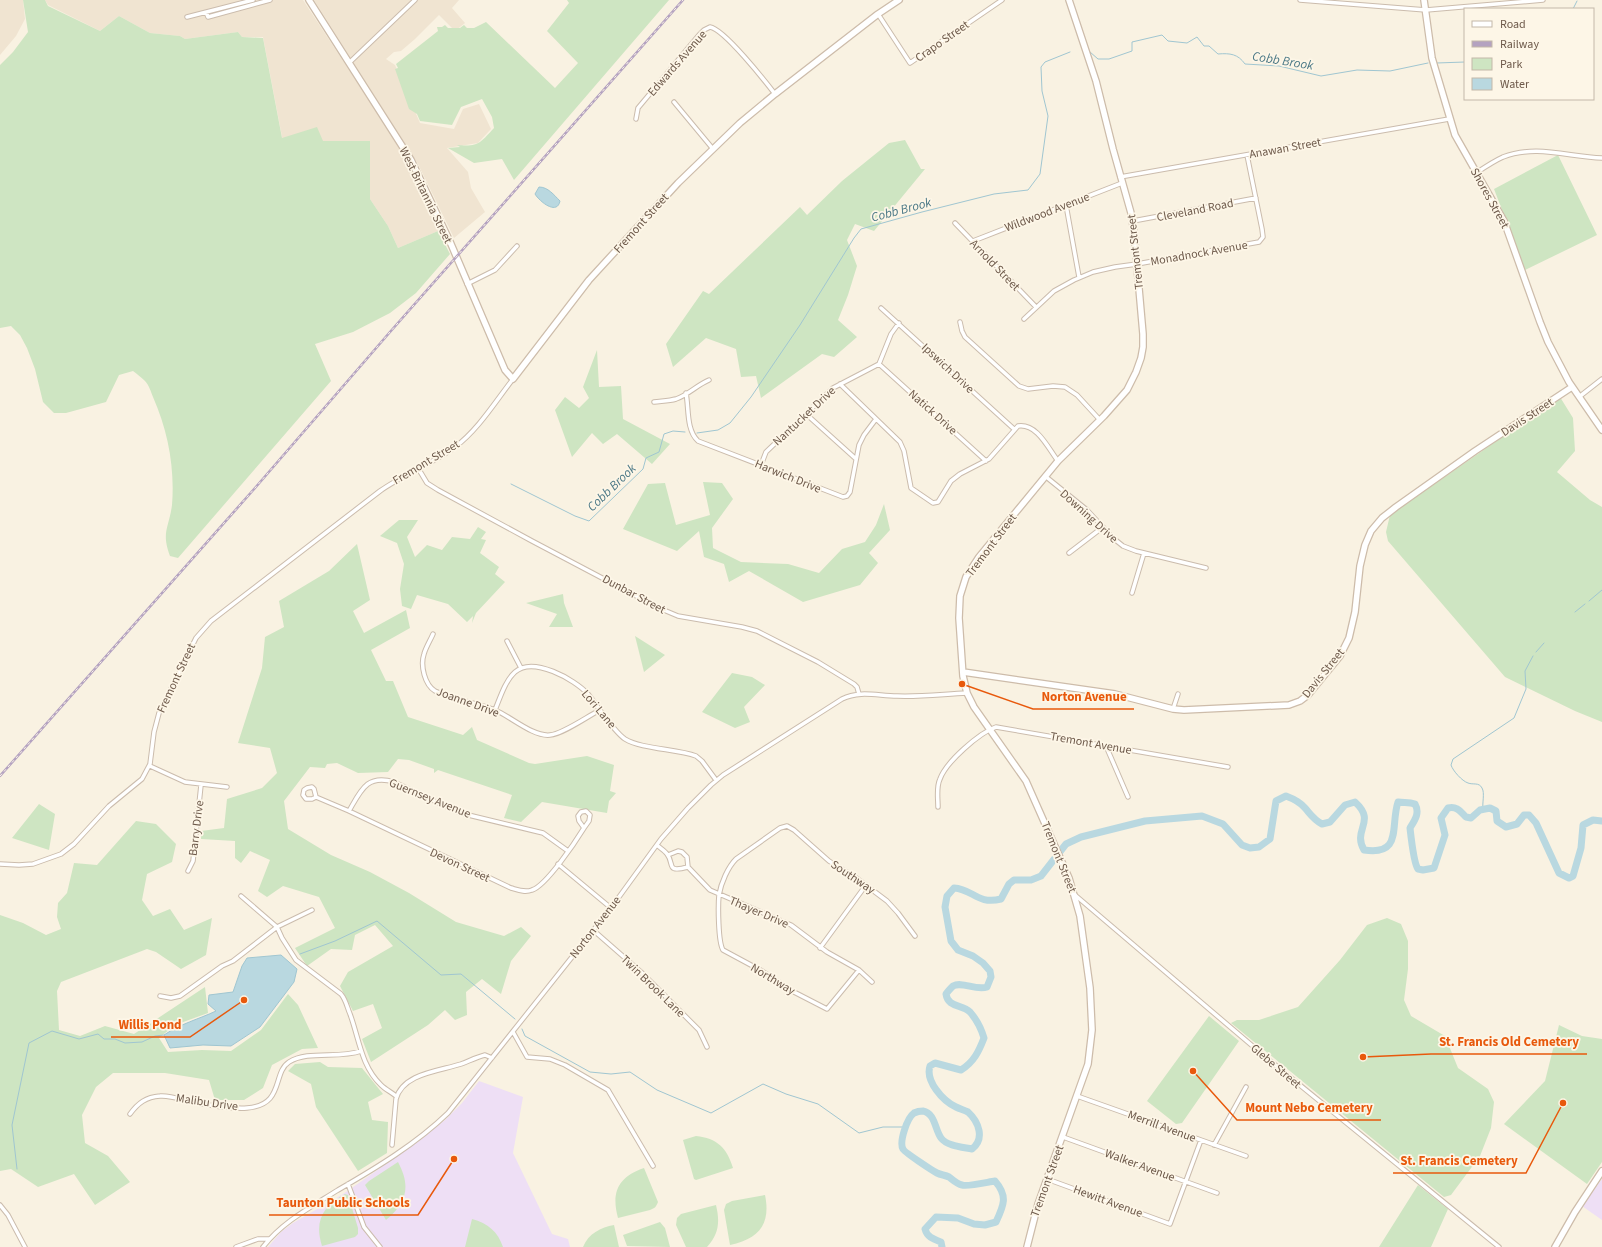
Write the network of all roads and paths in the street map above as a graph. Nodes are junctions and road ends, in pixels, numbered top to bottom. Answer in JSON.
{"nodes":[{"id":1,"x":253,"y":0,"type":"edge"},
{"id":2,"x":270,"y":0,"type":"edge"},
{"id":3,"x":309,"y":0,"type":"edge"},
{"id":4,"x":415,"y":0,"type":"edge"},
{"id":5,"x":899,"y":0,"type":"edge"},
{"id":6,"x":1002,"y":0,"type":"edge"},
{"id":7,"x":1069,"y":0,"type":"edge"},
{"id":8,"x":1300,"y":0,"type":"edge"},
{"id":9,"x":1424,"y":0,"type":"edge"},
{"id":10,"x":1543,"y":0,"type":"edge"},
{"id":11,"x":1426,"y":10,"type":"junction"},
{"id":12,"x":206,"y":12,"type":"junction"},
{"id":13,"x":878,"y":14,"type":"junction"},
{"id":14,"x":187,"y":17,"type":"dead end"},
{"id":15,"x":350,"y":62,"type":"junction"},
{"id":16,"x":775,"y":94,"type":"junction"},
{"id":17,"x":674,"y":102,"type":"dead end"},
{"id":18,"x":636,"y":119,"type":"dead end"},
{"id":19,"x":1449,"y":119,"type":"junction"},
{"id":20,"x":713,"y":149,"type":"junction"},
{"id":21,"x":1247,"y":155,"type":"junction"},
{"id":22,"x":1602,"y":158,"type":"edge"},
{"id":23,"x":1476,"y":173,"type":"junction"},
{"id":24,"x":1120,"y":177,"type":"junction"},
{"id":25,"x":1122,"y":184,"type":"junction"},
{"id":26,"x":1256,"y":198,"type":"junction"},
{"id":27,"x":1066,"y":206,"type":"junction"},
{"id":28,"x":1133,"y":221,"type":"junction"},
{"id":29,"x":955,"y":223,"type":"dead end"},
{"id":30,"x":972,"y":241,"type":"junction"},
{"id":31,"x":518,"y":246,"type":"dead end"},
{"id":32,"x":1137,"y":264,"type":"junction"},
{"id":33,"x":1079,"y":277,"type":"junction"},
{"id":34,"x":467,"y":284,"type":"junction"},
{"id":35,"x":1036,"y":307,"type":"junction"},
{"id":36,"x":882,"y":308,"type":"dead end"},
{"id":37,"x":1024,"y":319,"type":"dead end"},
{"id":38,"x":960,"y":322,"type":"dead end"},
{"id":39,"x":899,"y":323,"type":"junction"},
{"id":40,"x":879,"y":364,"type":"junction"},
{"id":41,"x":513,"y":379,"type":"junction"},
{"id":42,"x":1602,"y":379,"type":"edge"},
{"id":43,"x":709,"y":380,"type":"dead end"},
{"id":44,"x":840,"y":384,"type":"junction"},
{"id":45,"x":1572,"y":387,"type":"junction"},
{"id":46,"x":686,"y":393,"type":"junction"},
{"id":47,"x":1579,"y":397,"type":"junction"},
{"id":48,"x":654,"y":402,"type":"dead end"},
{"id":49,"x":806,"y":414,"type":"junction"},
{"id":50,"x":876,"y":419,"type":"junction"},
{"id":51,"x":1100,"y":420,"type":"junction"},
{"id":52,"x":1014,"y":429,"type":"junction"},
{"id":53,"x":1602,"y":430,"type":"edge"},
{"id":54,"x":856,"y":459,"type":"junction"},
{"id":55,"x":986,"y":461,"type":"junction"},
{"id":56,"x":1058,"y":461,"type":"junction"},
{"id":57,"x":761,"y":465,"type":"junction"},
{"id":58,"x":418,"y":468,"type":"junction"},
{"id":59,"x":1045,"y":476,"type":"junction"},
{"id":60,"x":1103,"y":527,"type":"junction"},
{"id":61,"x":1069,"y":553,"type":"dead end"},
{"id":62,"x":1144,"y":553,"type":"junction"},
{"id":63,"x":1206,"y":568,"type":"dead end"},
{"id":64,"x":1132,"y":593,"type":"dead end"},
{"id":65,"x":433,"y":634,"type":"dead end"},
{"id":66,"x":507,"y":641,"type":"dead end"},
{"id":67,"x":521,"y":668,"type":"junction"},
{"id":68,"x":963,"y":672,"type":"junction"},
{"id":69,"x":967,"y":693,"type":"junction"},
{"id":70,"x":860,"y":694,"type":"junction"},
{"id":71,"x":1178,"y":694,"type":"dead end"},
{"id":72,"x":1173,"y":709,"type":"junction"},
{"id":73,"x":495,"y":710,"type":"junction"},
{"id":74,"x":600,"y":710,"type":"junction"},
{"id":75,"x":990,"y":730,"type":"junction"},
{"id":76,"x":1106,"y":746,"type":"junction"},
{"id":77,"x":150,"y":766,"type":"junction"},
{"id":78,"x":1228,"y":767,"type":"dead end"},
{"id":79,"x":716,"y":780,"type":"junction"},
{"id":80,"x":201,"y":784,"type":"junction"},
{"id":81,"x":227,"y":787,"type":"dead end"},
{"id":82,"x":316,"y":796,"type":"dead end"},
{"id":83,"x":1128,"y":797,"type":"dead end"},
{"id":84,"x":938,"y":806,"type":"dead end"},
{"id":85,"x":349,"y":811,"type":"junction"},
{"id":86,"x":584,"y":828,"type":"junction"},
{"id":87,"x":657,"y":845,"type":"junction"},
{"id":88,"x":568,"y":851,"type":"junction"},
{"id":89,"x":668,"y":855,"type":"junction"},
{"id":90,"x":0,"y":864,"type":"edge"},
{"id":91,"x":558,"y":864,"type":"junction"},
{"id":92,"x":688,"y":867,"type":"junction"},
{"id":93,"x":188,"y":871,"type":"dead end"},
{"id":94,"x":866,"y":885,"type":"junction"},
{"id":95,"x":719,"y":895,"type":"junction"},
{"id":96,"x":1075,"y":895,"type":"junction"},
{"id":97,"x":241,"y":896,"type":"dead end"},
{"id":98,"x":611,"y":908,"type":"junction"},
{"id":99,"x":312,"y":910,"type":"dead end"},
{"id":100,"x":276,"y":927,"type":"junction"},
{"id":101,"x":593,"y":930,"type":"junction"},
{"id":102,"x":915,"y":936,"type":"dead end"},
{"id":103,"x":820,"y":948,"type":"junction"},
{"id":104,"x":859,"y":970,"type":"junction"},
{"id":105,"x":872,"y":982,"type":"dead end"},
{"id":106,"x":160,"y":996,"type":"dead end"},
{"id":107,"x":512,"y":1032,"type":"junction"},
{"id":108,"x":707,"y":1047,"type":"dead end"},
{"id":109,"x":361,"y":1051,"type":"junction"},
{"id":110,"x":492,"y":1058,"type":"junction"},
{"id":111,"x":1246,"y":1087,"type":"dead end"},
{"id":112,"x":396,"y":1096,"type":"junction"},
{"id":113,"x":1078,"y":1096,"type":"junction"},
{"id":114,"x":130,"y":1114,"type":"dead end"},
{"id":115,"x":1063,"y":1137,"type":"junction"},
{"id":116,"x":1201,"y":1140,"type":"junction"},
{"id":117,"x":1214,"y":1145,"type":"junction"},
{"id":118,"x":392,"y":1146,"type":"dead end"},
{"id":119,"x":1246,"y":1156,"type":"dead end"},
{"id":120,"x":653,"y":1166,"type":"dead end"},
{"id":121,"x":1602,"y":1171,"type":"edge"},
{"id":122,"x":1047,"y":1179,"type":"junction"},
{"id":123,"x":1186,"y":1182,"type":"junction"},
{"id":124,"x":348,"y":1184,"type":"junction"},
{"id":125,"x":1217,"y":1193,"type":"dead end"},
{"id":126,"x":0,"y":1206,"type":"edge"},
{"id":127,"x":269,"y":1239,"type":"junction"},
{"id":128,"x":25,"y":1247,"type":"edge"},
{"id":129,"x":236,"y":1247,"type":"edge"},
{"id":130,"x":262,"y":1247,"type":"edge"},
{"id":131,"x":380,"y":1247,"type":"edge"},
{"id":132,"x":1027,"y":1247,"type":"edge"},
{"id":133,"x":1499,"y":1247,"type":"edge"},
{"id":134,"x":1555,"y":1247,"type":"edge"}],
"edges":[{"from":1,"to":12,"type":"street"},
{"from":2,"to":12,"type":"street"},
{"from":3,"to":15,"type":"street","name":"West Britannia Street"},
{"from":4,"to":15,"type":"street"},
{"from":5,"to":13,"type":"street","name":"Fremont Street"},
{"from":6,"to":13,"type":"street","name":"Crapo Street"},
{"from":7,"to":24,"type":"street","name":"Tremont Street"},
{"from":8,"to":11,"type":"street"},
{"from":9,"to":11,"type":"street","name":"Shores Street"},
{"from":10,"to":11,"type":"street"},
{"from":11,"to":19,"type":"street","name":"Shores Street"},
{"from":12,"to":14,"type":"street"},
{"from":13,"to":16,"type":"street","name":"Fremont Street"},
{"from":15,"to":34,"type":"street","name":"West Britannia Street"},
{"from":16,"to":18,"type":"street","name":"Edwards Avenue"},
{"from":16,"to":20,"type":"street","name":"Fremont Street"},
{"from":17,"to":20,"type":"street"},
{"from":19,"to":21,"type":"street","name":"Anawan Street"},
{"from":19,"to":23,"type":"street","name":"Shores Street"},
{"from":20,"to":41,"type":"street","name":"Fremont Street"},
{"from":21,"to":24,"type":"street","name":"Anawan Street"},
{"from":21,"to":26,"type":"street"},
{"from":22,"to":23,"type":"street"},
{"from":23,"to":45,"type":"street","name":"Shores Street"},
{"from":24,"to":25,"type":"street","name":"Tremont Street"},
{"from":25,"to":27,"type":"street","name":"Wildwood Avenue"},
{"from":25,"to":28,"type":"street","name":"Tremont Street"},
{"from":26,"to":28,"type":"street","name":"Cleveland Road"},
{"from":26,"to":32,"type":"street","name":"Monadnock Avenue"},
{"from":27,"to":30,"type":"street","name":"Wildwood Avenue"},
{"from":27,"to":33,"type":"street"},
{"from":28,"to":32,"type":"street","name":"Tremont Street"},
{"from":29,"to":30,"type":"street","name":"Arnold Street"},
{"from":30,"to":35,"type":"street","name":"Arnold Street"},
{"from":31,"to":34,"type":"street"},
{"from":32,"to":33,"type":"street","name":"Monadnock Avenue"},
{"from":32,"to":51,"type":"street","name":"Tremont Street"},
{"from":33,"to":35,"type":"street","name":"Monadnock Avenue"},
{"from":34,"to":41,"type":"street","name":"West Britannia Street"},
{"from":35,"to":37,"type":"street","name":"Monadnock Avenue"},
{"from":36,"to":39,"type":"street","name":"Ipswich Drive"},
{"from":38,"to":51,"type":"street"},
{"from":39,"to":40,"type":"street"},
{"from":39,"to":52,"type":"street","name":"Ipswich Drive"},
{"from":40,"to":44,"type":"street","name":"Nantucket Drive"},
{"from":40,"to":55,"type":"street","name":"Natick Drive"},
{"from":41,"to":58,"type":"street","name":"Fremont Street"},
{"from":42,"to":47,"type":"street"},
{"from":43,"to":46,"type":"street"},
{"from":44,"to":49,"type":"street","name":"Nantucket Drive"},
{"from":44,"to":50,"type":"street"},
{"from":45,"to":47,"type":"street","name":"Shores Street"},
{"from":45,"to":72,"type":"street","name":"Davis Street"},
{"from":46,"to":48,"type":"street"},
{"from":46,"to":57,"type":"street","name":"Harwich Drive"},
{"from":47,"to":53,"type":"street","name":"Shores Street"},
{"from":49,"to":54,"type":"street"},
{"from":49,"to":57,"type":"street","name":"Nantucket Drive"},
{"from":50,"to":54,"type":"street","name":"Harwich Drive"},
{"from":50,"to":55,"type":"street"},
{"from":51,"to":56,"type":"street","name":"Tremont Street"},
{"from":52,"to":55,"type":"street"},
{"from":52,"to":56,"type":"street"},
{"from":54,"to":57,"type":"street","name":"Harwich Drive"},
{"from":56,"to":59,"type":"street","name":"Tremont Street"},
{"from":58,"to":70,"type":"street","name":"Dunbar Street"},
{"from":58,"to":77,"type":"street","name":"Fremont Street"},
{"from":59,"to":60,"type":"street","name":"Downing Drive"},
{"from":59,"to":68,"type":"street","name":"Tremont Street"},
{"from":60,"to":61,"type":"street"},
{"from":60,"to":62,"type":"street","name":"Downing Drive"},
{"from":62,"to":63,"type":"street","name":"Downing Drive"},
{"from":62,"to":64,"type":"street"},
{"from":65,"to":73,"type":"street","name":"Joanne Drive"},
{"from":66,"to":67,"type":"street"},
{"from":67,"to":73,"type":"street"},
{"from":67,"to":74,"type":"street","name":"Lori Lane"},
{"from":68,"to":69,"type":"street","name":"Tremont Street"},
{"from":68,"to":72,"type":"street","name":"Davis Street"},
{"from":69,"to":70,"type":"street","name":"Norton Avenue"},
{"from":69,"to":75,"type":"street","name":"Tremont Street"},
{"from":70,"to":79,"type":"street","name":"Norton Avenue"},
{"from":71,"to":72,"type":"street"},
{"from":73,"to":74,"type":"street","name":"Joanne Drive"},
{"from":74,"to":79,"type":"street","name":"Lori Lane"},
{"from":75,"to":76,"type":"street","name":"Tremont Avenue"},
{"from":75,"to":84,"type":"street"},
{"from":75,"to":96,"type":"street","name":"Tremont Street"},
{"from":76,"to":78,"type":"street","name":"Tremont Avenue"},
{"from":76,"to":83,"type":"street"},
{"from":77,"to":80,"type":"street"},
{"from":77,"to":90,"type":"street","name":"Fremont Street"},
{"from":79,"to":87,"type":"street","name":"Norton Avenue"},
{"from":80,"to":81,"type":"street"},
{"from":80,"to":93,"type":"street","name":"Barry Drive"},
{"from":82,"to":85,"type":"street","name":"Devon Street"},
{"from":85,"to":88,"type":"street","name":"Guernsey Avenue"},
{"from":85,"to":91,"type":"street","name":"Devon Street"},
{"from":86,"to":86,"type":"street","name":"Devon Street"},
{"from":86,"to":88,"type":"street","name":"Devon Street"},
{"from":87,"to":89,"type":"street"},
{"from":87,"to":98,"type":"street","name":"Norton Avenue"},
{"from":88,"to":91,"type":"street","name":"Devon Street"},
{"from":89,"to":92,"type":"street"},
{"from":89,"to":92,"type":"street","name":"Thayer Drive"},
{"from":91,"to":98,"type":"street"},
{"from":92,"to":95,"type":"street","name":"Thayer Drive"},
{"from":94,"to":95,"type":"street","name":"Southway"},
{"from":94,"to":102,"type":"street","name":"Southway"},
{"from":94,"to":103,"type":"street"},
{"from":95,"to":103,"type":"street","name":"Thayer Drive"},
{"from":95,"to":104,"type":"street","name":"Northway"},
{"from":96,"to":113,"type":"street","name":"Tremont Street"},
{"from":96,"to":133,"type":"street","name":"Glebe Street"},
{"from":97,"to":100,"type":"street"},
{"from":98,"to":101,"type":"street","name":"Norton Avenue"},
{"from":99,"to":100,"type":"street"},
{"from":100,"to":106,"type":"street"},
{"from":100,"to":109,"type":"street"},
{"from":101,"to":107,"type":"street","name":"Norton Avenue"},
{"from":101,"to":108,"type":"street","name":"Twin Brook Lane"},
{"from":103,"to":104,"type":"street","name":"Thayer Drive"},
{"from":104,"to":105,"type":"street","name":"Thayer Drive"},
{"from":107,"to":110,"type":"street","name":"Norton Avenue"},
{"from":107,"to":120,"type":"street"},
{"from":109,"to":112,"type":"street"},
{"from":109,"to":114,"type":"street","name":"Malibu Drive"},
{"from":110,"to":112,"type":"street"},
{"from":110,"to":124,"type":"street","name":"Norton Avenue"},
{"from":111,"to":117,"type":"street"},
{"from":112,"to":118,"type":"street"},
{"from":113,"to":115,"type":"street","name":"Tremont Street"},
{"from":113,"to":116,"type":"street","name":"Merrill Avenue"},
{"from":115,"to":122,"type":"street","name":"Tremont Street"},
{"from":115,"to":123,"type":"street","name":"Walker Avenue"},
{"from":116,"to":117,"type":"street","name":"Merrill Avenue"},
{"from":116,"to":123,"type":"street"},
{"from":117,"to":119,"type":"street","name":"Merrill Avenue"},
{"from":121,"to":134,"type":"street"},
{"from":122,"to":123,"type":"street","name":"Hewitt Avenue"},
{"from":122,"to":132,"type":"street","name":"Tremont Street"},
{"from":123,"to":125,"type":"street","name":"Walker Avenue"},
{"from":124,"to":127,"type":"street","name":"Norton Avenue"},
{"from":124,"to":131,"type":"street"},
{"from":126,"to":128,"type":"street"},
{"from":127,"to":129,"type":"street"},
{"from":127,"to":130,"type":"street","name":"Norton Avenue"}]}
